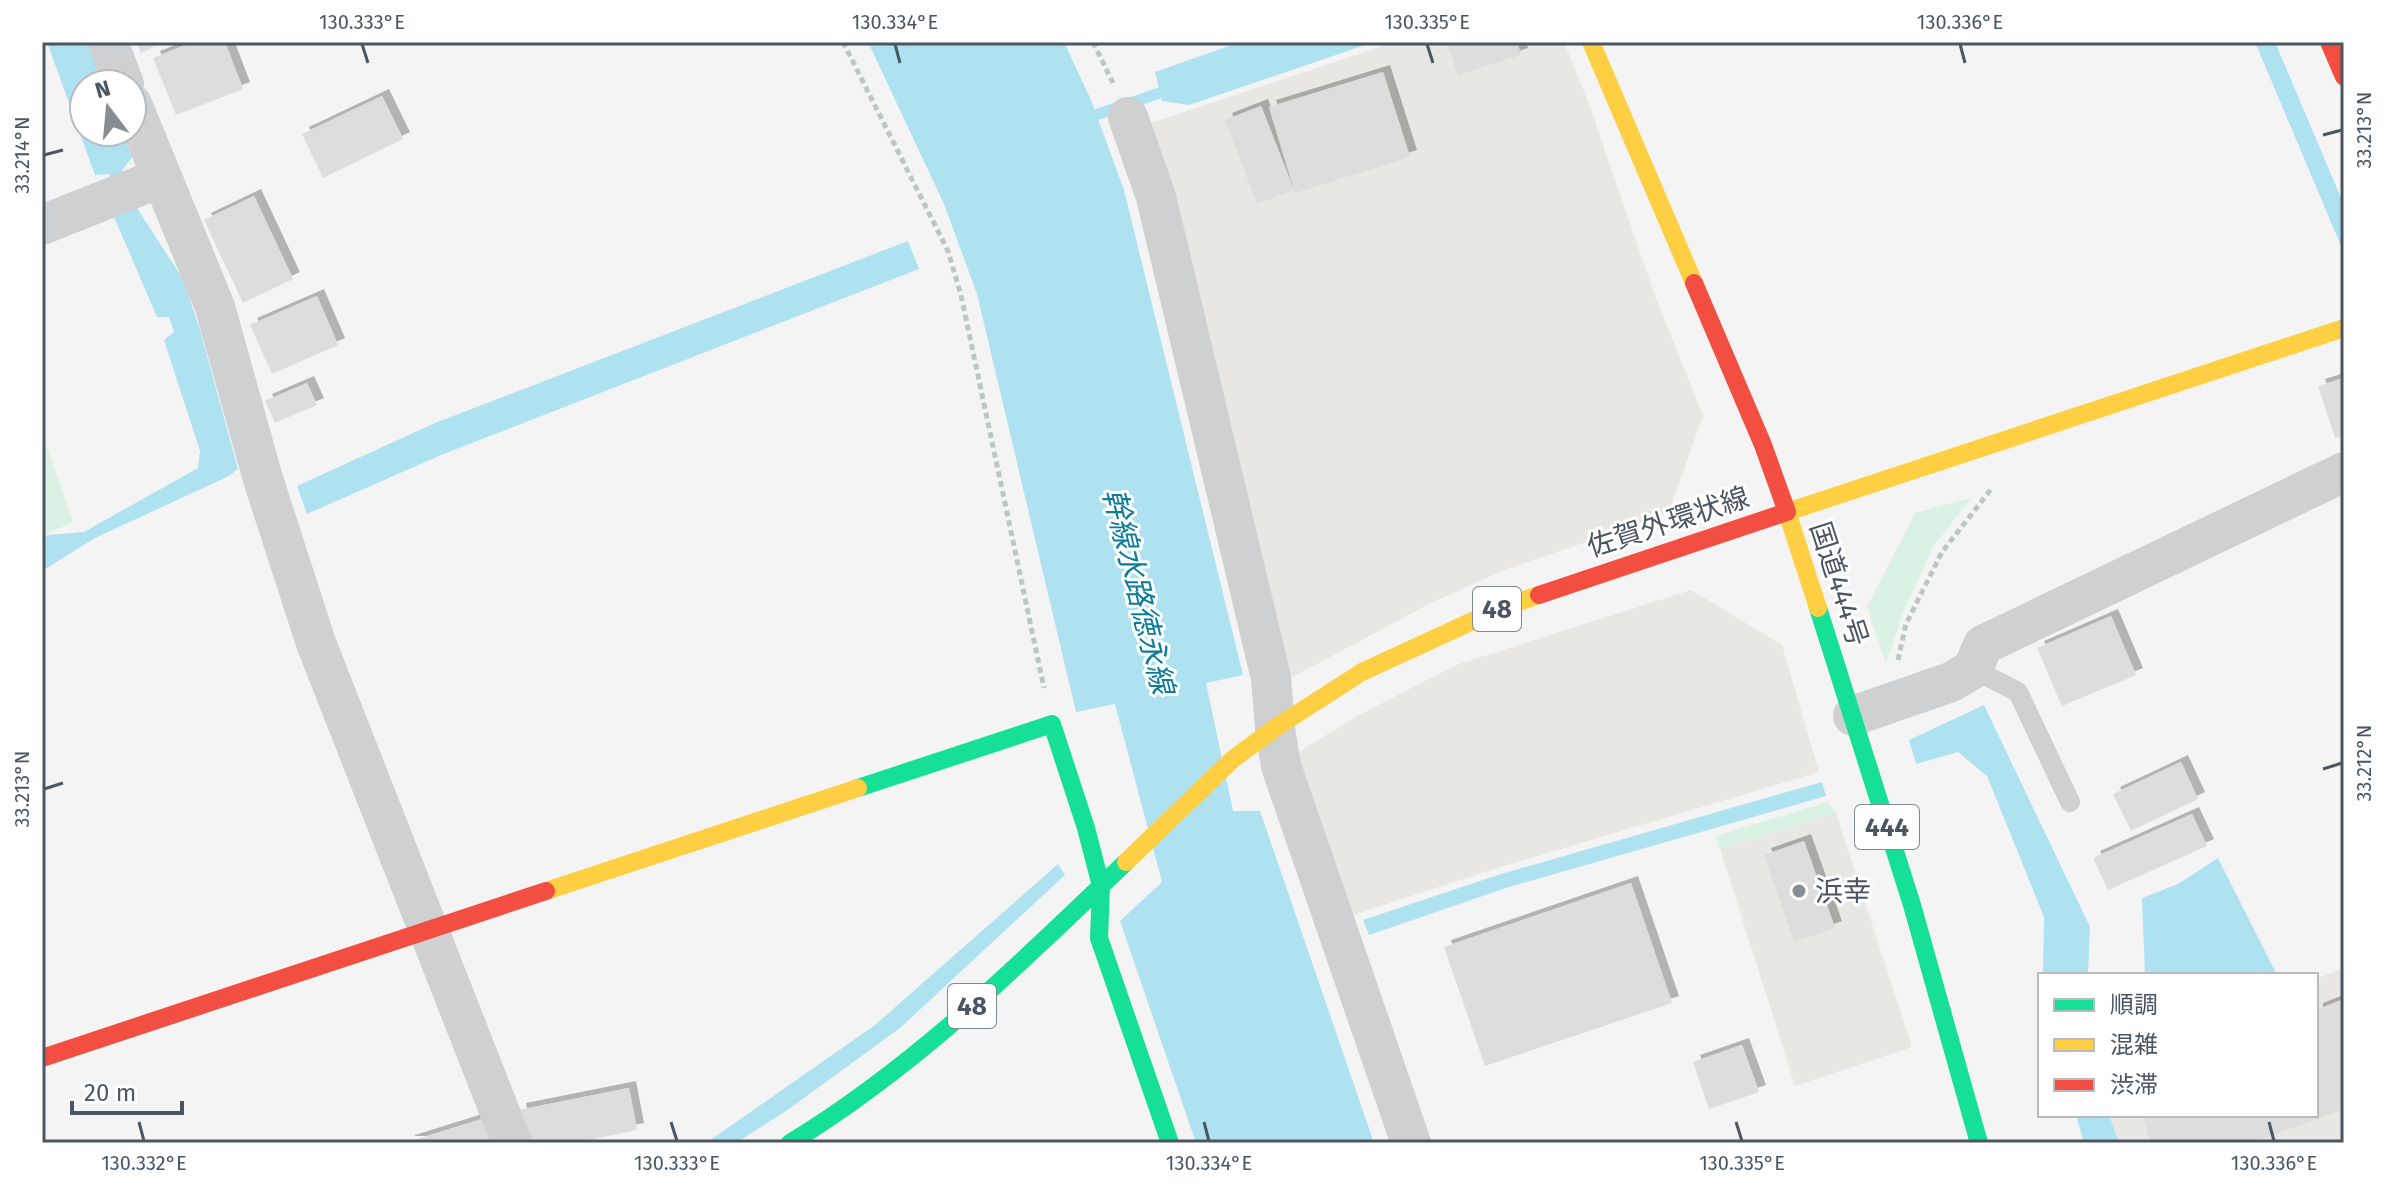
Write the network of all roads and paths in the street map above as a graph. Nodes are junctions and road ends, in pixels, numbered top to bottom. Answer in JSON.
{"nodes":[{"id":1,"x":108,"y":42,"type":"edge"},
{"id":2,"x":843,"y":42,"type":"edge"},
{"id":3,"x":1093,"y":42,"type":"edge"},
{"id":4,"x":1591,"y":42,"type":"edge"},
{"id":5,"x":2329,"y":42,"type":"edge"},
{"id":6,"x":118,"y":68,"type":"edge"},
{"id":7,"x":2344,"y":77,"type":"edge"},
{"id":8,"x":1123,"y":106,"type":"joint"},
{"id":9,"x":133,"y":148,"type":"edge"},
{"id":10,"x":134,"y":188,"type":"junction"},
{"id":11,"x":42,"y":225,"type":"edge"},
{"id":12,"x":2344,"y":328,"type":"edge"},
{"id":13,"x":2344,"y":472,"type":"edge"},
{"id":14,"x":1993,"y":487,"type":"dead end"},
{"id":15,"x":1787,"y":512,"type":"junction"},
{"id":16,"x":1973,"y":669,"type":"junction"},
{"id":17,"x":1870,"y":710,"type":"junction"},
{"id":18,"x":1052,"y":724,"type":"junction"},
{"id":19,"x":1275,"y":728,"type":"junction"},
{"id":20,"x":2070,"y":802,"type":"dead end"},
{"id":21,"x":1101,"y":886,"type":"junction"},
{"id":22,"x":429,"y":930,"type":"junction"},
{"id":23,"x":42,"y":1058,"type":"edge"},
{"id":24,"x":512,"y":1143,"type":"edge"},
{"id":25,"x":790,"y":1143,"type":"edge"},
{"id":26,"x":1170,"y":1143,"type":"edge"},
{"id":27,"x":1411,"y":1143,"type":"edge"},
{"id":28,"x":1979,"y":1143,"type":"edge"}],
"edges":[{"from":1,"to":6,"type":"street"},
{"from":2,"to":18,"type":"path"},
{"from":3,"to":8,"type":"path"},
{"from":4,"to":15,"type":"main road","name":"佐賀外環状線"},
{"from":5,"to":7,"type":"main road"},
{"from":8,"to":19,"type":"street"},
{"from":9,"to":10,"type":"street"},
{"from":10,"to":11,"type":"street"},
{"from":10,"to":22,"type":"street"},
{"from":12,"to":15,"type":"main road","name":"国道444号"},
{"from":13,"to":16,"type":"street"},
{"from":14,"to":17,"type":"path"},
{"from":15,"to":17,"type":"main road","name":"国道444号","number":"444"},
{"from":15,"to":19,"type":"main road","name":"佐賀外環状線","number":"48"},
{"from":16,"to":17,"type":"street"},
{"from":16,"to":20,"type":"lane"},
{"from":17,"to":28,"type":"main road","name":"国道444号","number":"444"},
{"from":18,"to":21,"type":"main road"},
{"from":18,"to":22,"type":"main road"},
{"from":19,"to":21,"type":"main road","name":"佐賀外環状線","number":"48"},
{"from":19,"to":27,"type":"street"},
{"from":21,"to":25,"type":"main road","number":"48"},
{"from":21,"to":26,"type":"main road"},
{"from":22,"to":23,"type":"main road"},
{"from":22,"to":24,"type":"street"}]}
